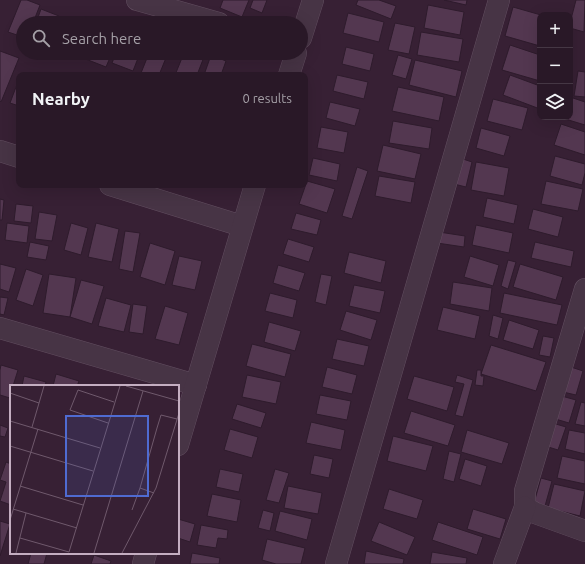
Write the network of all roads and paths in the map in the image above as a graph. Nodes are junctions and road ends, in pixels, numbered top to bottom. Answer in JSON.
{"nodes":[{"id":1,"x":137,"y":0,"type":"edge"},
{"id":2,"x":312,"y":0,"type":"edge"},
{"id":3,"x":499,"y":0,"type":"edge"},
{"id":4,"x":194,"y":16,"type":"edge"},
{"id":5,"x":307,"y":16,"type":"edge"},
{"id":6,"x":294,"y":60,"type":"edge"},
{"id":7,"x":291,"y":72,"type":"edge"},
{"id":8,"x":0,"y":151,"type":"edge"},
{"id":9,"x":16,"y":156,"type":"edge"},
{"id":10,"x":120,"y":188,"type":"edge"},
{"id":11,"x":254,"y":188,"type":"edge"},
{"id":12,"x":242,"y":226,"type":"junction"},
{"id":13,"x":585,"y":289,"type":"edge"},
{"id":14,"x":0,"y":328,"type":"edge"},
{"id":15,"x":196,"y":385,"type":"junction"},
{"id":16,"x":179,"y":442,"type":"edge"},
{"id":17,"x":524,"y":507,"type":"junction"},
{"id":18,"x":585,"y":531,"type":"edge"},
{"id":19,"x":146,"y":554,"type":"edge"},
{"id":20,"x":143,"y":564,"type":"edge"},
{"id":21,"x":336,"y":564,"type":"edge"},
{"id":22,"x":504,"y":564,"type":"edge"}],
"edges":[{"from":1,"to":4,"type":"street"},
{"from":2,"to":5,"type":"street"},
{"from":3,"to":21,"type":"street"},
{"from":6,"to":7,"type":"street"},
{"from":8,"to":9,"type":"street"},
{"from":10,"to":12,"type":"street"},
{"from":11,"to":12,"type":"street"},
{"from":12,"to":15,"type":"street"},
{"from":13,"to":17,"type":"street"},
{"from":14,"to":15,"type":"street"},
{"from":15,"to":16,"type":"street"},
{"from":17,"to":18,"type":"street"},
{"from":17,"to":22,"type":"street"},
{"from":19,"to":20,"type":"street"}]}
